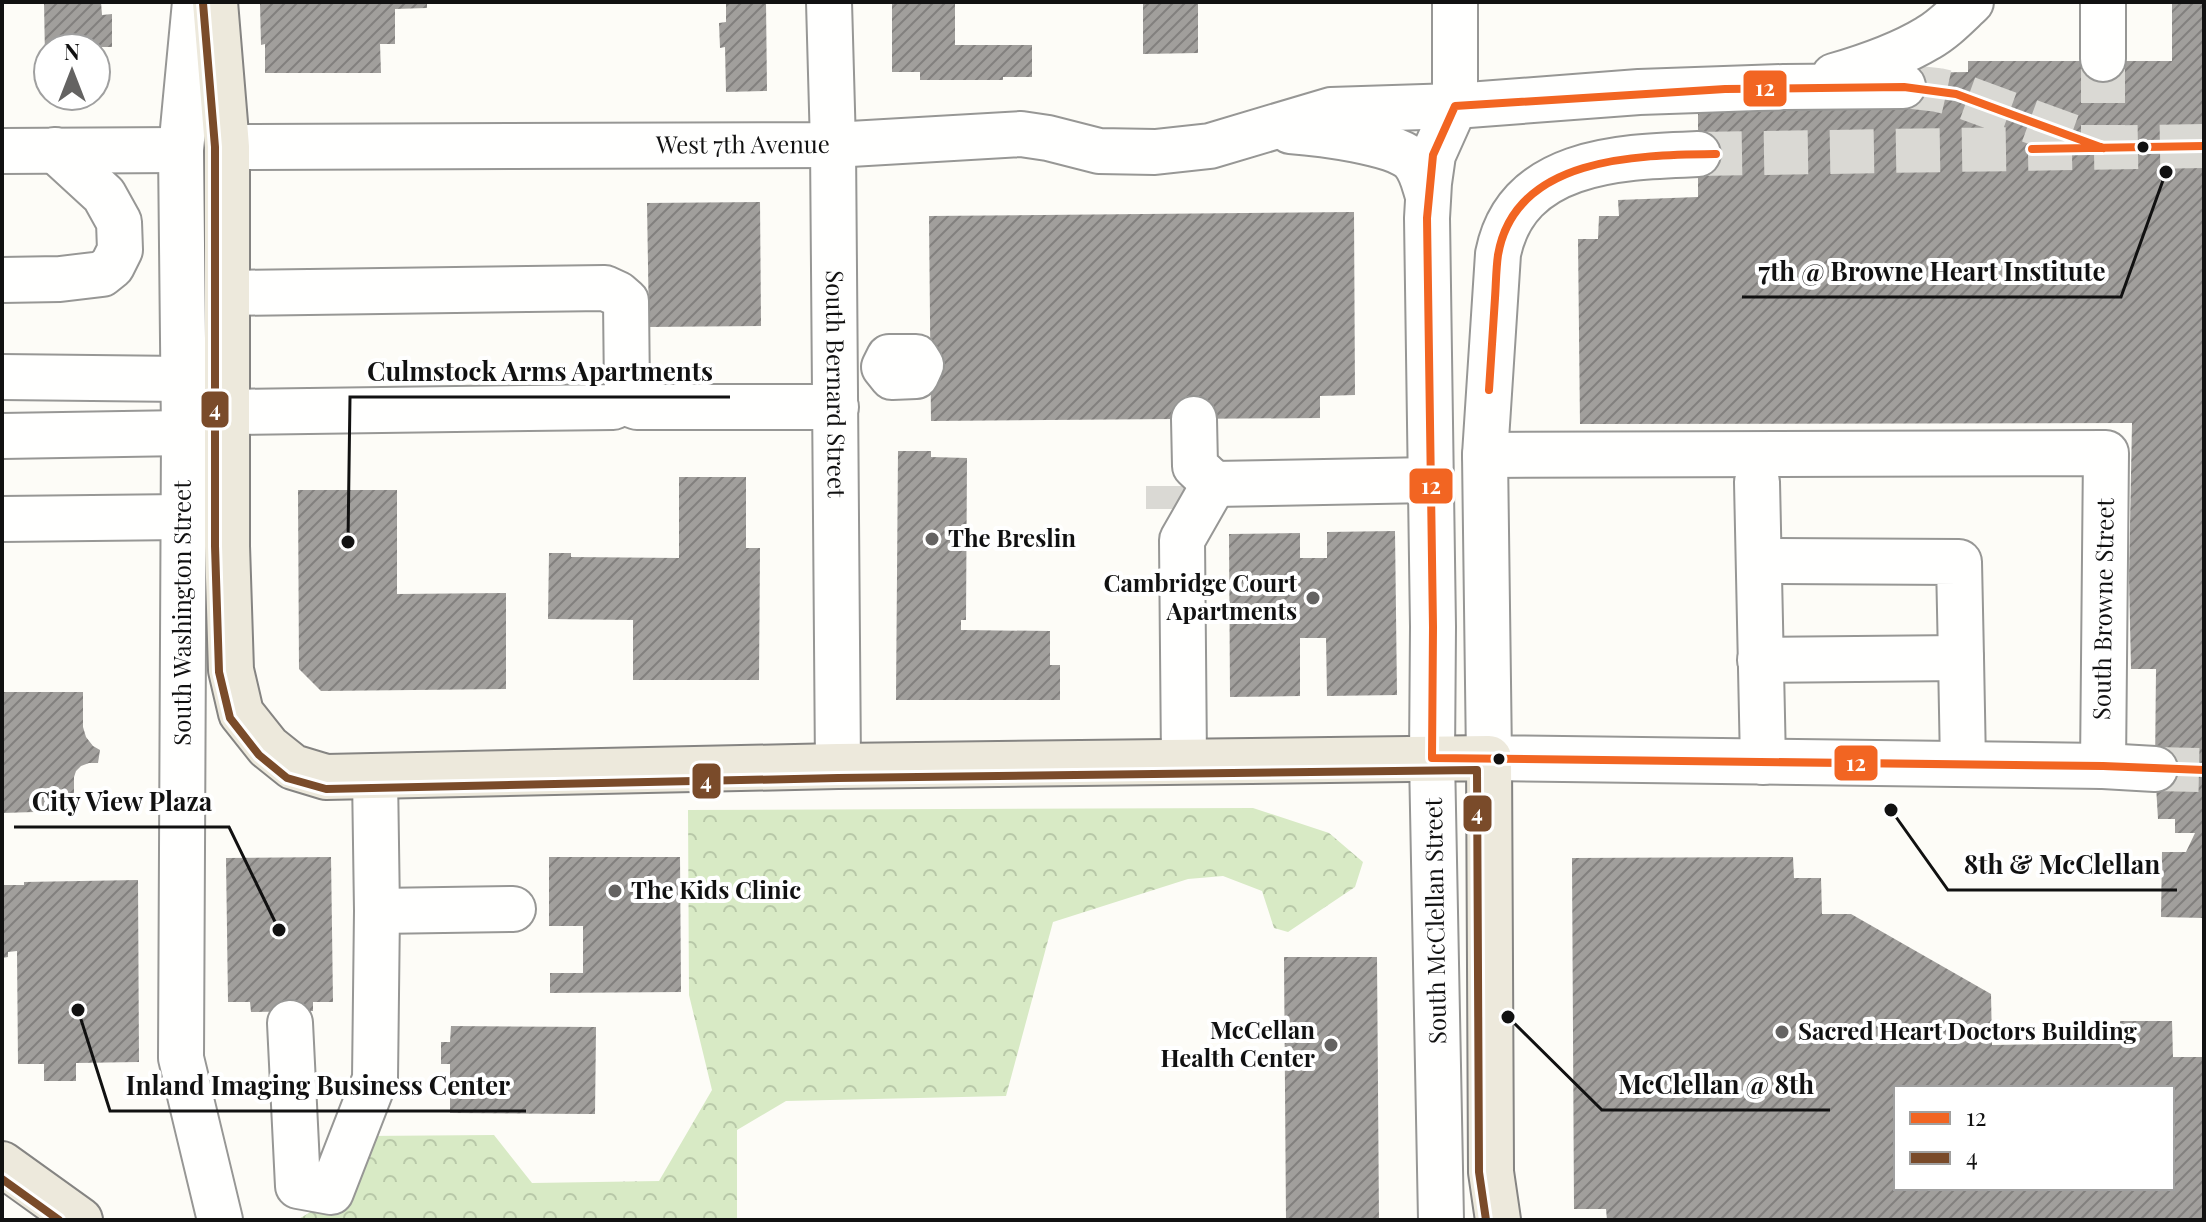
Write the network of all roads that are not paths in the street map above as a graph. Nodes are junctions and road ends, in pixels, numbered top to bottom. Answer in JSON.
{"nodes":[{"id":1,"x":195,"y":2,"type":"edge"},
{"id":2,"x":215,"y":2,"type":"edge"},
{"id":3,"x":829,"y":2,"type":"edge"},
{"id":4,"x":1455,"y":2,"type":"edge"},
{"id":5,"x":1971,"y":2,"type":"edge"},
{"id":6,"x":2103,"y":2,"type":"edge"},
{"id":7,"x":2103,"y":59,"type":"tunnel mouth"},
{"id":8,"x":1903,"y":86,"type":"tunnel mouth"},
{"id":9,"x":1784,"y":87,"type":"junction"},
{"id":10,"x":1455,"y":106,"type":"junction"},
{"id":11,"x":1255,"y":133,"type":"junction"},
{"id":12,"x":833,"y":145,"type":"junction"},
{"id":13,"x":227,"y":147,"type":"junction"},
{"id":14,"x":55,"y":150,"type":"junction"},
{"id":15,"x":181,"y":150,"type":"junction"},
{"id":16,"x":2,"y":151,"type":"edge"},
{"id":17,"x":1698,"y":154,"type":"tunnel mouth"},
{"id":18,"x":1428,"y":196,"type":"junction"},
{"id":19,"x":2,"y":280,"type":"edge"},
{"id":20,"x":227,"y":293,"type":"junction"},
{"id":21,"x":912,"y":365,"type":"dead end"},
{"id":22,"x":2,"y":377,"type":"edge"},
{"id":23,"x":183,"y":379,"type":"junction"},
{"id":24,"x":835,"y":388,"type":"junction"},
{"id":25,"x":623,"y":402,"type":"junction"},
{"id":26,"x":227,"y":412,"type":"junction"},
{"id":27,"x":184,"y":433,"type":"junction"},
{"id":28,"x":2,"y":436,"type":"edge"},
{"id":29,"x":1485,"y":455,"type":"junction"},
{"id":30,"x":1431,"y":480,"type":"junction"},
{"id":31,"x":1757,"y":482,"type":"dead end"},
{"id":32,"x":1214,"y":484,"type":"junction"},
{"id":33,"x":1173,"y":512,"type":"junction"},
{"id":34,"x":183,"y":517,"type":"junction"},
{"id":35,"x":2,"y":519,"type":"edge"},
{"id":36,"x":1759,"y":561,"type":"junction"},
{"id":37,"x":1961,"y":658,"type":"junction"},
{"id":38,"x":1760,"y":660,"type":"junction"},
{"id":39,"x":1432,"y":758,"type":"junction"},
{"id":40,"x":1489,"y":758,"type":"junction"},
{"id":41,"x":1184,"y":761,"type":"junction"},
{"id":42,"x":1763,"y":762,"type":"junction"},
{"id":43,"x":1963,"y":764,"type":"junction"},
{"id":44,"x":838,"y":766,"type":"junction"},
{"id":45,"x":2103,"y":766,"type":"junction"},
{"id":46,"x":2155,"y":769,"type":"tunnel mouth"},
{"id":47,"x":375,"y":776,"type":"junction"},
{"id":48,"x":513,"y":909,"type":"dead end"},
{"id":49,"x":377,"y":911,"type":"junction"},
{"id":50,"x":290,"y":1023,"type":"dead end"},
{"id":51,"x":2,"y":1164,"type":"edge"},
{"id":52,"x":1491,"y":1172,"type":"junction"},
{"id":53,"x":78,"y":1219,"type":"edge"},
{"id":54,"x":220,"y":1220,"type":"edge"},
{"id":55,"x":1441,"y":1220,"type":"edge"},
{"id":56,"x":1481,"y":1220,"type":"edge"},
{"id":57,"x":1498,"y":1220,"type":"edge"}],
"edges":[{"from":1,"to":15,"type":"street","name":"South Washington Street"},
{"from":2,"to":13,"type":"main road","name":"South Washington Street"},
{"from":3,"to":12,"type":"street","name":"South Bernard Street"},
{"from":4,"to":10,"type":"street","name":"South McClellan Street"},
{"from":5,"to":9,"type":"street","name":"West 7th Avenue"},
{"from":6,"to":7,"type":"street"},
{"from":8,"to":9,"type":"street","name":"West 7th Avenue"},
{"from":9,"to":10,"type":"street","name":"West 7th Avenue"},
{"from":10,"to":11,"type":"street","name":"West 7th Avenue"},
{"from":10,"to":18,"type":"street","name":"South McClellan Street"},
{"from":11,"to":12,"type":"street","name":"West 7th Avenue"},
{"from":11,"to":18,"type":"street","name":"West 7th Avenue"},
{"from":12,"to":13,"type":"street","name":"West 7th Avenue"},
{"from":12,"to":24,"type":"street","name":"South Bernard Street"},
{"from":13,"to":20,"type":"main road","name":"South Washington Street"},
{"from":14,"to":15,"type":"street"},
{"from":14,"to":16,"type":"street"},
{"from":14,"to":19,"type":"street"},
{"from":15,"to":23,"type":"street","name":"South Washington Street"},
{"from":17,"to":29,"type":"street"},
{"from":18,"to":30,"type":"street","name":"South McClellan Street"},
{"from":20,"to":25,"type":"street"},
{"from":20,"to":26,"type":"main road","name":"South Washington Street"},
{"from":21,"to":24,"type":"street"},
{"from":22,"to":23,"type":"street"},
{"from":23,"to":27,"type":"street","name":"South Washington Street"},
{"from":24,"to":25,"type":"street"},
{"from":24,"to":44,"type":"street","name":"South Bernard Street"},
{"from":25,"to":26,"type":"street"},
{"from":26,"to":47,"type":"main road","name":"South Washington Street"},
{"from":27,"to":28,"type":"street"},
{"from":27,"to":34,"type":"street","name":"South Washington Street"},
{"from":29,"to":40,"type":"street"},
{"from":29,"to":45,"type":"street","name":"South Browne Street"},
{"from":30,"to":32,"type":"street"},
{"from":30,"to":39,"type":"street","name":"South McClellan Street"},
{"from":31,"to":36,"type":"street"},
{"from":32,"to":33,"type":"street"},
{"from":32,"to":33,"type":"street"},
{"from":33,"to":41,"type":"street"},
{"from":34,"to":35,"type":"street"},
{"from":34,"to":54,"type":"street","name":"South Washington Street"},
{"from":36,"to":37,"type":"street"},
{"from":36,"to":38,"type":"street"},
{"from":37,"to":38,"type":"street"},
{"from":37,"to":43,"type":"street"},
{"from":38,"to":42,"type":"street"},
{"from":39,"to":40,"type":"main road","name":"South Washington Street"},
{"from":39,"to":41,"type":"main road","name":"South Washington Street"},
{"from":39,"to":55,"type":"street","name":"South McClellan Street"},
{"from":40,"to":42,"type":"street"},
{"from":40,"to":52,"type":"main road"},
{"from":41,"to":44,"type":"main road","name":"South Washington Street"},
{"from":42,"to":43,"type":"street"},
{"from":43,"to":45,"type":"street"},
{"from":44,"to":47,"type":"main road","name":"South Washington Street"},
{"from":45,"to":46,"type":"street"},
{"from":47,"to":49,"type":"street"},
{"from":48,"to":49,"type":"street"},
{"from":49,"to":50,"type":"street"},
{"from":51,"to":53,"type":"main road"},
{"from":52,"to":56,"type":"street"},
{"from":52,"to":57,"type":"main road"}]}
